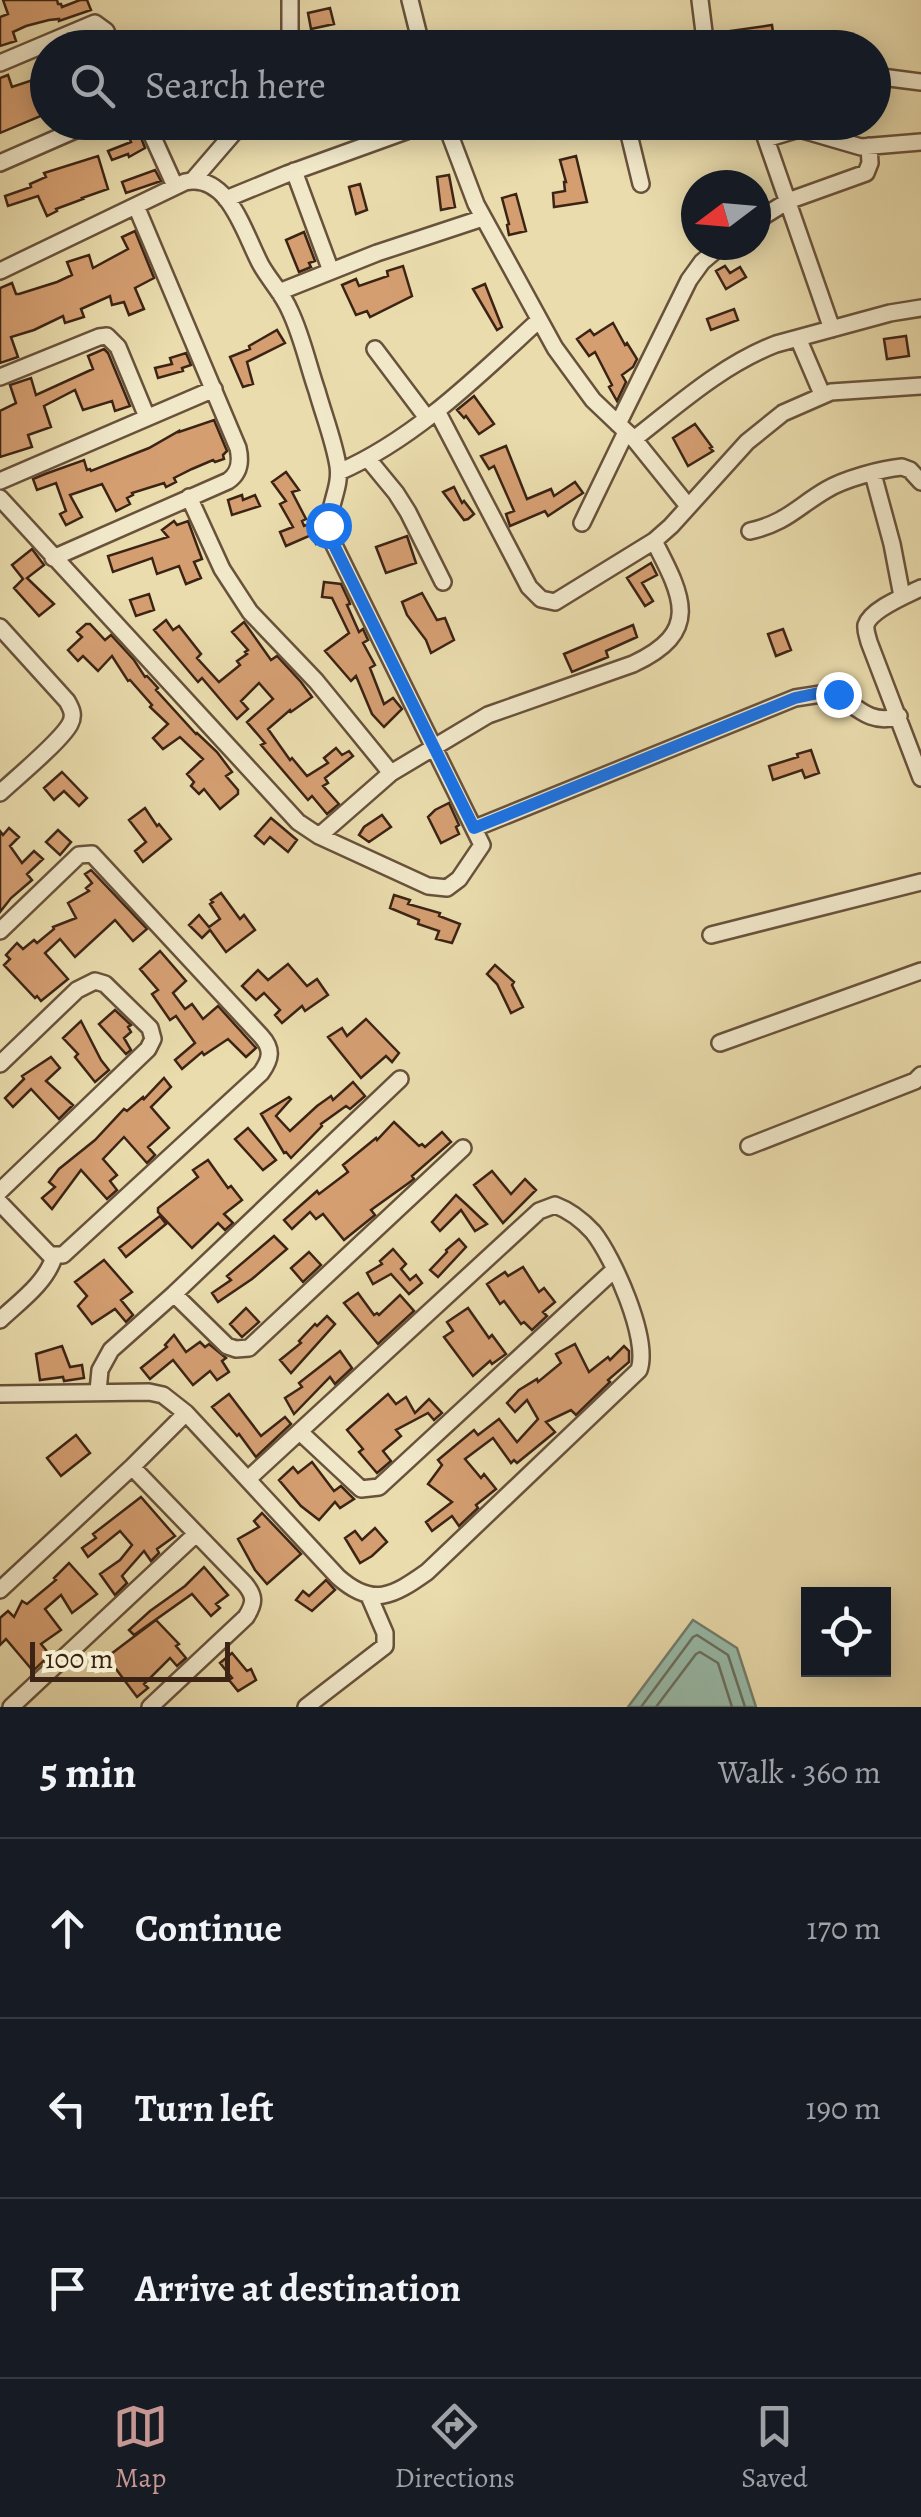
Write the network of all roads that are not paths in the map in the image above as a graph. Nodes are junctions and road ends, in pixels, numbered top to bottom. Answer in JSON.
{"nodes":[{"id":1,"x":290,"y":0,"type":"edge"},
{"id":2,"x":410,"y":0,"type":"edge"},
{"id":3,"x":700,"y":0,"type":"edge"},
{"id":4,"x":83,"y":30,"type":"edge"},
{"id":5,"x":106,"y":30,"type":"edge"},
{"id":6,"x":287,"y":30,"type":"edge"},
{"id":7,"x":417,"y":30,"type":"edge"},
{"id":8,"x":704,"y":30,"type":"edge"},
{"id":9,"x":30,"y":53,"type":"edge"},
{"id":10,"x":0,"y":63,"type":"edge"},
{"id":11,"x":891,"y":78,"type":"edge"},
{"id":12,"x":921,"y":82,"type":"edge"},
{"id":13,"x":53,"y":140,"type":"edge"},
{"id":14,"x":154,"y":140,"type":"edge"},
{"id":15,"x":227,"y":140,"type":"edge"},
{"id":16,"x":381,"y":140,"type":"edge"},
{"id":17,"x":451,"y":140,"type":"edge"},
{"id":18,"x":630,"y":140,"type":"edge"},
{"id":19,"x":766,"y":140,"type":"edge"},
{"id":20,"x":834,"y":140,"type":"edge"},
{"id":21,"x":921,"y":142,"type":"edge"},
{"id":22,"x":869,"y":146,"type":"junction"},
{"id":23,"x":0,"y":164,"type":"edge"},
{"id":24,"x":294,"y":171,"type":"junction"},
{"id":25,"x":193,"y":180,"type":"junction"},
{"id":26,"x":641,"y":184,"type":"dead end"},
{"id":27,"x":174,"y":186,"type":"junction"},
{"id":28,"x":226,"y":199,"type":"junction"},
{"id":29,"x":788,"y":202,"type":"junction"},
{"id":30,"x":136,"y":206,"type":"junction"},
{"id":31,"x":771,"y":212,"type":"edge"},
{"id":32,"x":483,"y":218,"type":"junction"},
{"id":33,"x":704,"y":260,"type":"edge"},
{"id":34,"x":0,"y":271,"type":"edge"},
{"id":35,"x":331,"y":271,"type":"junction"},
{"id":36,"x":279,"y":292,"type":"junction"},
{"id":37,"x":921,"y":308,"type":"edge"},
{"id":38,"x":538,"y":320,"type":"junction"},
{"id":39,"x":832,"y":328,"type":"junction"},
{"id":40,"x":798,"y":338,"type":"junction"},
{"id":41,"x":375,"y":349,"type":"dead end"},
{"id":42,"x":0,"y":377,"type":"edge"},
{"id":43,"x":921,"y":386,"type":"edge"},
{"id":44,"x":214,"y":389,"type":"junction"},
{"id":45,"x":822,"y":394,"type":"junction"},
{"id":46,"x":432,"y":414,"type":"junction"},
{"id":47,"x":147,"y":417,"type":"junction"},
{"id":48,"x":626,"y":432,"type":"junction"},
{"id":49,"x":368,"y":459,"type":"junction"},
{"id":50,"x":339,"y":472,"type":"junction"},
{"id":51,"x":873,"y":474,"type":"junction"},
{"id":52,"x":0,"y":481,"type":"edge"},
{"id":53,"x":921,"y":482,"type":"edge"},
{"id":54,"x":0,"y":498,"type":"edge"},
{"id":55,"x":188,"y":498,"type":"junction"},
{"id":56,"x":688,"y":506,"type":"junction"},
{"id":57,"x":582,"y":523,"type":"dead end"},
{"id":58,"x":750,"y":531,"type":"dead end"},
{"id":59,"x":654,"y":541,"type":"junction"},
{"id":60,"x":53,"y":558,"type":"junction"},
{"id":61,"x":443,"y":582,"type":"dead end"},
{"id":62,"x":921,"y":588,"type":"edge"},
{"id":63,"x":902,"y":596,"type":"junction"},
{"id":64,"x":0,"y":627,"type":"edge"},
{"id":65,"x":6,"y":646,"type":"edge"},
{"id":66,"x":899,"y":716,"type":"junction"},
{"id":67,"x":434,"y":746,"type":"junction"},
{"id":68,"x":391,"y":773,"type":"junction"},
{"id":69,"x":921,"y":778,"type":"edge"},
{"id":70,"x":0,"y":793,"type":"edge"},
{"id":71,"x":474,"y":828,"type":"junction"},
{"id":72,"x":319,"y":836,"type":"junction"},
{"id":73,"x":921,"y":882,"type":"edge"},
{"id":74,"x":0,"y":931,"type":"edge"},
{"id":75,"x":711,"y":935,"type":"dead end"},
{"id":76,"x":921,"y":971,"type":"edge"},
{"id":77,"x":720,"y":1043,"type":"dead end"},
{"id":78,"x":0,"y":1064,"type":"edge"},
{"id":79,"x":921,"y":1074,"type":"edge"},
{"id":80,"x":400,"y":1079,"type":"dead end"},
{"id":81,"x":749,"y":1146,"type":"dead end"},
{"id":82,"x":464,"y":1148,"type":"dead end"},
{"id":83,"x":0,"y":1191,"type":"edge"},
{"id":84,"x":0,"y":1203,"type":"edge"},
{"id":85,"x":54,"y":1257,"type":"junction"},
{"id":86,"x":614,"y":1270,"type":"junction"},
{"id":87,"x":174,"y":1294,"type":"junction"},
{"id":88,"x":0,"y":1320,"type":"edge"},
{"id":89,"x":98,"y":1391,"type":"junction"},
{"id":90,"x":0,"y":1394,"type":"edge"},
{"id":91,"x":186,"y":1413,"type":"junction"},
{"id":92,"x":301,"y":1432,"type":"junction"},
{"id":93,"x":132,"y":1467,"type":"junction"},
{"id":94,"x":248,"y":1479,"type":"junction"},
{"id":95,"x":196,"y":1534,"type":"junction"},
{"id":96,"x":0,"y":1590,"type":"edge"},
{"id":97,"x":369,"y":1596,"type":"junction"},
{"id":98,"x":11,"y":1707,"type":"edge"},
{"id":99,"x":150,"y":1707,"type":"edge"},
{"id":100,"x":306,"y":1707,"type":"edge"}],
"edges":[{"from":1,"to":6,"type":"street"},
{"from":2,"to":7,"type":"street"},
{"from":3,"to":8,"type":"street"},
{"from":4,"to":5,"type":"street"},
{"from":9,"to":10,"type":"street"},
{"from":11,"to":12,"type":"street"},
{"from":13,"to":23,"type":"street"},
{"from":14,"to":27,"type":"street"},
{"from":15,"to":25,"type":"street"},
{"from":16,"to":24,"type":"street"},
{"from":17,"to":32,"type":"street"},
{"from":18,"to":26,"type":"street"},
{"from":19,"to":29,"type":"street"},
{"from":20,"to":22,"type":"street"},
{"from":21,"to":22,"type":"street"},
{"from":22,"to":29,"type":"street"},
{"from":24,"to":28,"type":"street"},
{"from":24,"to":35,"type":"street"},
{"from":25,"to":27,"type":"street"},
{"from":25,"to":28,"type":"street"},
{"from":27,"to":30,"type":"street"},
{"from":28,"to":36,"type":"street"},
{"from":29,"to":31,"type":"street"},
{"from":29,"to":39,"type":"street"},
{"from":30,"to":34,"type":"street"},
{"from":30,"to":44,"type":"street"},
{"from":32,"to":35,"type":"street"},
{"from":32,"to":38,"type":"street"},
{"from":33,"to":48,"type":"street"},
{"from":35,"to":36,"type":"street"},
{"from":36,"to":50,"type":"street"},
{"from":37,"to":39,"type":"street"},
{"from":38,"to":46,"type":"street"},
{"from":38,"to":48,"type":"street"},
{"from":39,"to":40,"type":"street"},
{"from":40,"to":45,"type":"street"},
{"from":40,"to":48,"type":"street"},
{"from":41,"to":46,"type":"street"},
{"from":42,"to":47,"type":"street"},
{"from":43,"to":45,"type":"street"},
{"from":44,"to":47,"type":"street"},
{"from":44,"to":55,"type":"street"},
{"from":45,"to":56,"type":"street"},
{"from":46,"to":49,"type":"street"},
{"from":46,"to":59,"type":"street"},
{"from":47,"to":52,"type":"street"},
{"from":48,"to":56,"type":"street"},
{"from":48,"to":57,"type":"street"},
{"from":49,"to":50,"type":"street"},
{"from":49,"to":61,"type":"street"},
{"from":50,"to":67,"type":"street"},
{"from":51,"to":53,"type":"street"},
{"from":51,"to":58,"type":"street"},
{"from":51,"to":63,"type":"street"},
{"from":54,"to":60,"type":"street"},
{"from":55,"to":60,"type":"street"},
{"from":55,"to":68,"type":"street"},
{"from":56,"to":59,"type":"street"},
{"from":59,"to":67,"type":"street"},
{"from":60,"to":72,"type":"street"},
{"from":62,"to":63,"type":"street"},
{"from":63,"to":66,"type":"street"},
{"from":64,"to":65,"type":"street"},
{"from":65,"to":70,"type":"street"},
{"from":66,"to":69,"type":"street"},
{"from":66,"to":71,"type":"street"},
{"from":67,"to":68,"type":"street"},
{"from":67,"to":71,"type":"street"},
{"from":68,"to":72,"type":"street"},
{"from":71,"to":72,"type":"street"},
{"from":73,"to":75,"type":"street"},
{"from":74,"to":85,"type":"street"},
{"from":76,"to":77,"type":"street"},
{"from":78,"to":83,"type":"street"},
{"from":79,"to":81,"type":"street"},
{"from":80,"to":87,"type":"street"},
{"from":82,"to":87,"type":"street"},
{"from":84,"to":85,"type":"street"},
{"from":85,"to":88,"type":"street"},
{"from":86,"to":92,"type":"street"},
{"from":86,"to":92,"type":"street"},
{"from":86,"to":97,"type":"street"},
{"from":87,"to":89,"type":"street"},
{"from":89,"to":90,"type":"street"},
{"from":89,"to":91,"type":"street"},
{"from":91,"to":93,"type":"street"},
{"from":91,"to":94,"type":"street"},
{"from":92,"to":94,"type":"street"},
{"from":93,"to":95,"type":"street"},
{"from":93,"to":96,"type":"street"},
{"from":94,"to":97,"type":"street"},
{"from":95,"to":98,"type":"street"},
{"from":95,"to":99,"type":"street"},
{"from":97,"to":100,"type":"street"}]}
